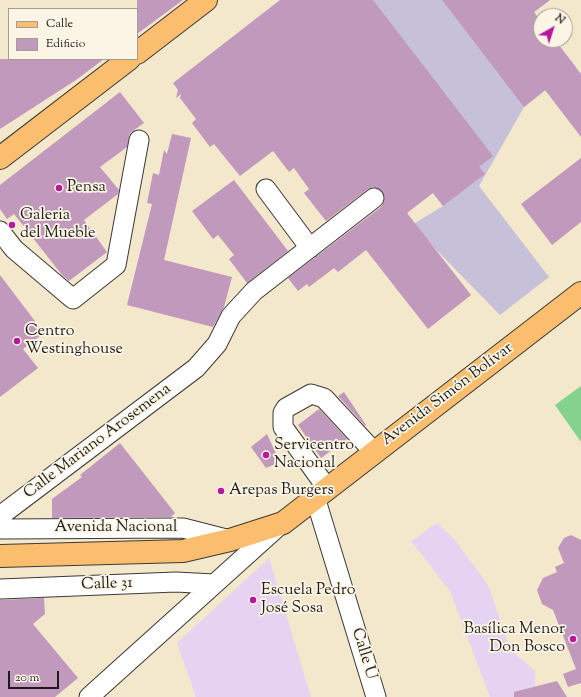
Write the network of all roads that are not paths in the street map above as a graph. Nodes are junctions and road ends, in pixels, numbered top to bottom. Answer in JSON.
{"nodes":[{"id":1,"x":206,"y":0,"type":"edge"},
{"id":2,"x":138,"y":52,"type":"edge"},
{"id":3,"x":128,"y":60,"type":"edge"},
{"id":4,"x":139,"y":140,"type":"dead end"},
{"id":5,"x":0,"y":158,"type":"edge"},
{"id":6,"x":266,"y":189,"type":"dead end"},
{"id":7,"x":374,"y":198,"type":"dead end"},
{"id":8,"x":0,"y":231,"type":"edge"},
{"id":9,"x":310,"y":248,"type":"junction"},
{"id":10,"x":581,"y":293,"type":"edge"},
{"id":11,"x":374,"y":452,"type":"junction"},
{"id":12,"x":321,"y":492,"type":"junction"},
{"id":13,"x":0,"y":516,"type":"edge"},
{"id":14,"x":283,"y":523,"type":"junction"},
{"id":15,"x":0,"y":529,"type":"edge"},
{"id":16,"x":230,"y":540,"type":"junction"},
{"id":17,"x":0,"y":556,"type":"edge"},
{"id":18,"x":214,"y":584,"type":"junction"},
{"id":19,"x":0,"y":589,"type":"edge"},
{"id":20,"x":89,"y":697,"type":"edge"},
{"id":21,"x":376,"y":697,"type":"edge"}],
"edges":[{"from":1,"to":2,"type":"main road"},
{"from":3,"to":5,"type":"main road"},
{"from":4,"to":8,"type":"street"},
{"from":6,"to":9,"type":"street"},
{"from":7,"to":9,"type":"street","name":"Calle Mariano Arosemena"},
{"from":9,"to":13,"type":"street","name":"Calle Mariano Arosemena"},
{"from":10,"to":11,"type":"main road","name":"Avenida Simón Bolívar"},
{"from":11,"to":12,"type":"main road","name":"Avenida Simón Bolívar"},
{"from":11,"to":12,"type":"street","name":"Calle U"},
{"from":12,"to":14,"type":"main road","name":"Avenida Nacional"},
{"from":12,"to":21,"type":"street","name":"Calle U"},
{"from":14,"to":16,"type":"main road","name":"Avenida Nacional"},
{"from":14,"to":18,"type":"street"},
{"from":15,"to":16,"type":"street","name":"Avenida Nacional"},
{"from":16,"to":17,"type":"main road","name":"Avenida Nacional"},
{"from":18,"to":19,"type":"street","name":"Calle 31"},
{"from":18,"to":20,"type":"street"}]}
